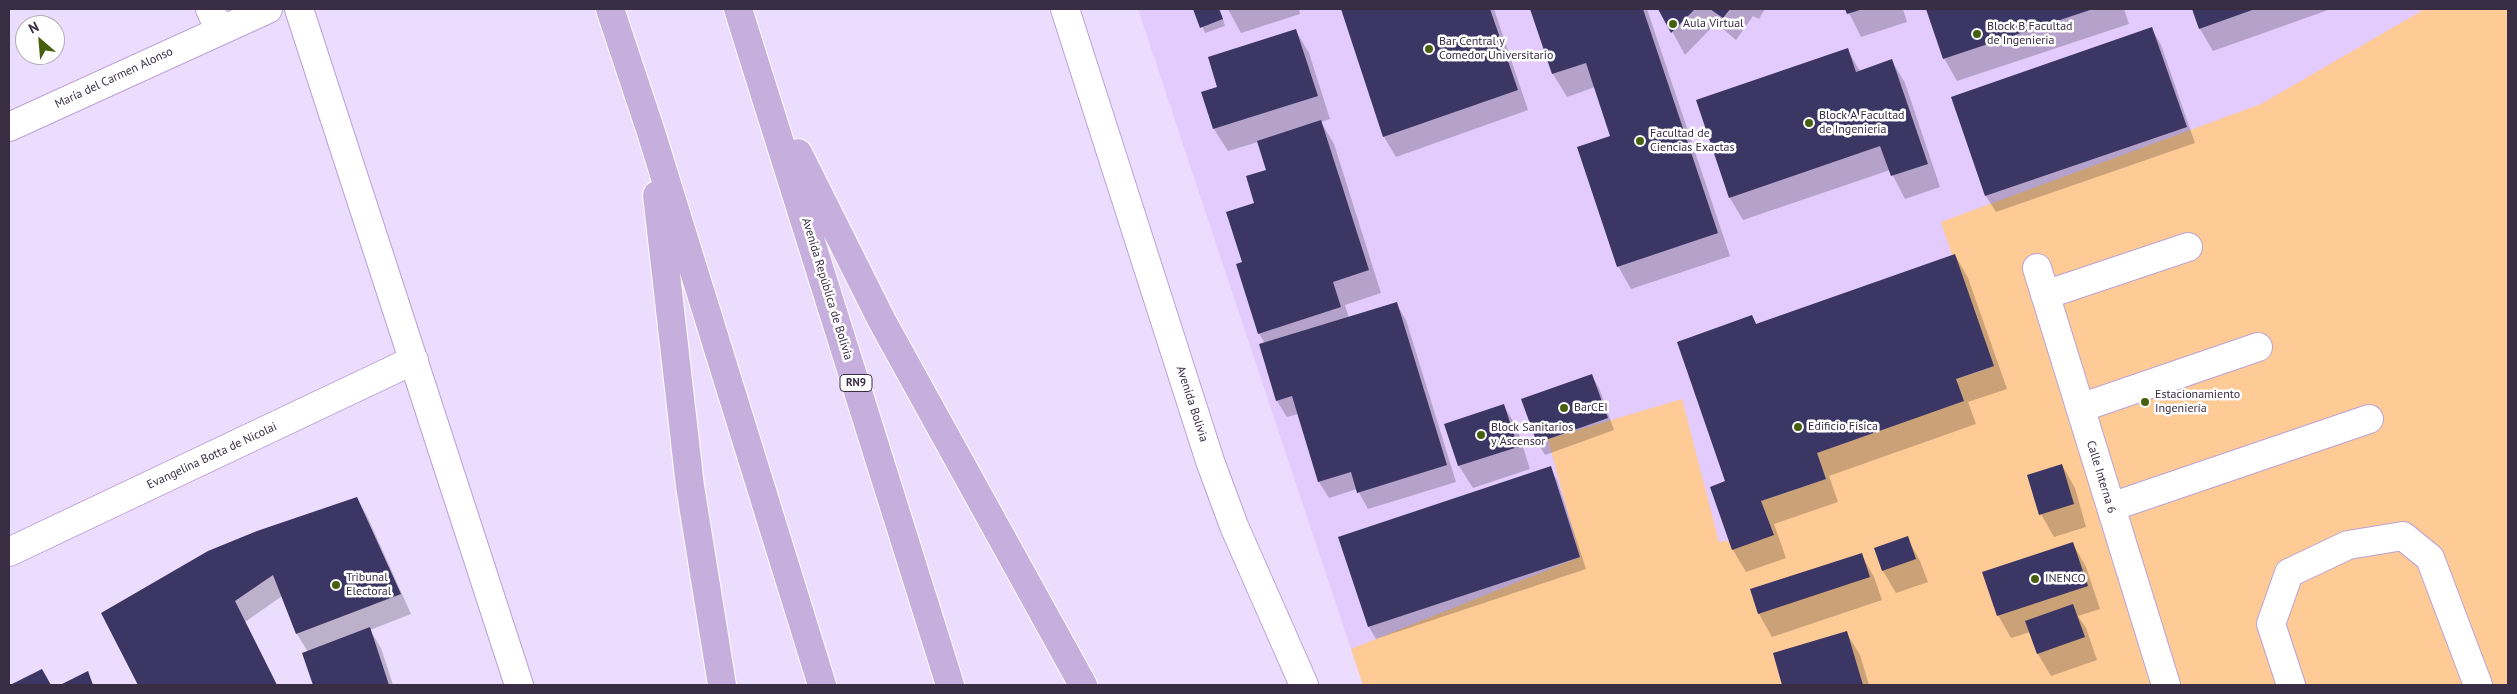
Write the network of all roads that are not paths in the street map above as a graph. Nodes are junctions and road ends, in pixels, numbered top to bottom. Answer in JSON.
{"nodes":[{"id":1,"x":268,"y":9,"type":"edge"},
{"id":2,"x":299,"y":9,"type":"edge"},
{"id":3,"x":610,"y":9,"type":"edge"},
{"id":4,"x":738,"y":9,"type":"edge"},
{"id":5,"x":1065,"y":9,"type":"edge"},
{"id":6,"x":1077,"y":9,"type":"edge"},
{"id":7,"x":214,"y":19,"type":"edge"},
{"id":8,"x":762,"y":80,"type":"junction"},
{"id":9,"x":1100,"y":115,"type":"junction"},
{"id":10,"x":9,"y":127,"type":"edge"},
{"id":11,"x":650,"y":129,"type":"junction"},
{"id":12,"x":2188,"y":247,"type":"dead end"},
{"id":13,"x":2037,"y":268,"type":"dead end"},
{"id":14,"x":2045,"y":294,"type":"junction"},
{"id":15,"x":2258,"y":347,"type":"dead end"},
{"id":16,"x":414,"y":360,"type":"junction"},
{"id":17,"x":2080,"y":408,"type":"junction"},
{"id":18,"x":2369,"y":419,"type":"dead end"},
{"id":19,"x":2111,"y":507,"type":"junction"},
{"id":20,"x":9,"y":552,"type":"edge"},
{"id":21,"x":519,"y":685,"type":"edge"},
{"id":22,"x":722,"y":685,"type":"edge"},
{"id":23,"x":822,"y":685,"type":"edge"},
{"id":24,"x":950,"y":685,"type":"edge"},
{"id":25,"x":1083,"y":685,"type":"edge"},
{"id":26,"x":1304,"y":685,"type":"edge"},
{"id":27,"x":2166,"y":685,"type":"edge"},
{"id":28,"x":2291,"y":685,"type":"edge"},
{"id":29,"x":2478,"y":685,"type":"edge"}],
"edges":[{"from":1,"to":7,"type":"street","name":"María del Carmen Alonso"},
{"from":2,"to":16,"type":"street"},
{"from":3,"to":11,"type":"main road"},
{"from":4,"to":8,"type":"main road","name":"Avenida República de Bolivia","number":"RN9"},
{"from":5,"to":9,"type":"street","name":"Avenida Bolivia"},
{"from":6,"to":9,"type":"street","name":"Avenida Bolivia"},
{"from":7,"to":10,"type":"street","name":"María del Carmen Alonso"},
{"from":8,"to":24,"type":"main road","name":"Avenida República de Bolivia","number":"RN9"},
{"from":8,"to":25,"type":"main road"},
{"from":9,"to":26,"type":"street","name":"Avenida Bolivia"},
{"from":11,"to":22,"type":"main road"},
{"from":11,"to":23,"type":"main road"},
{"from":12,"to":14,"type":"street"},
{"from":13,"to":14,"type":"street","name":"Calle Interna 6"},
{"from":14,"to":17,"type":"street","name":"Calle Interna 6"},
{"from":15,"to":17,"type":"street"},
{"from":16,"to":20,"type":"street","name":"Evangelina Botta de Nicolai"},
{"from":16,"to":21,"type":"street"},
{"from":17,"to":19,"type":"street","name":"Calle Interna 6"},
{"from":18,"to":19,"type":"street"},
{"from":19,"to":27,"type":"street","name":"Calle Interna 6"},
{"from":28,"to":29,"type":"street"}]}
